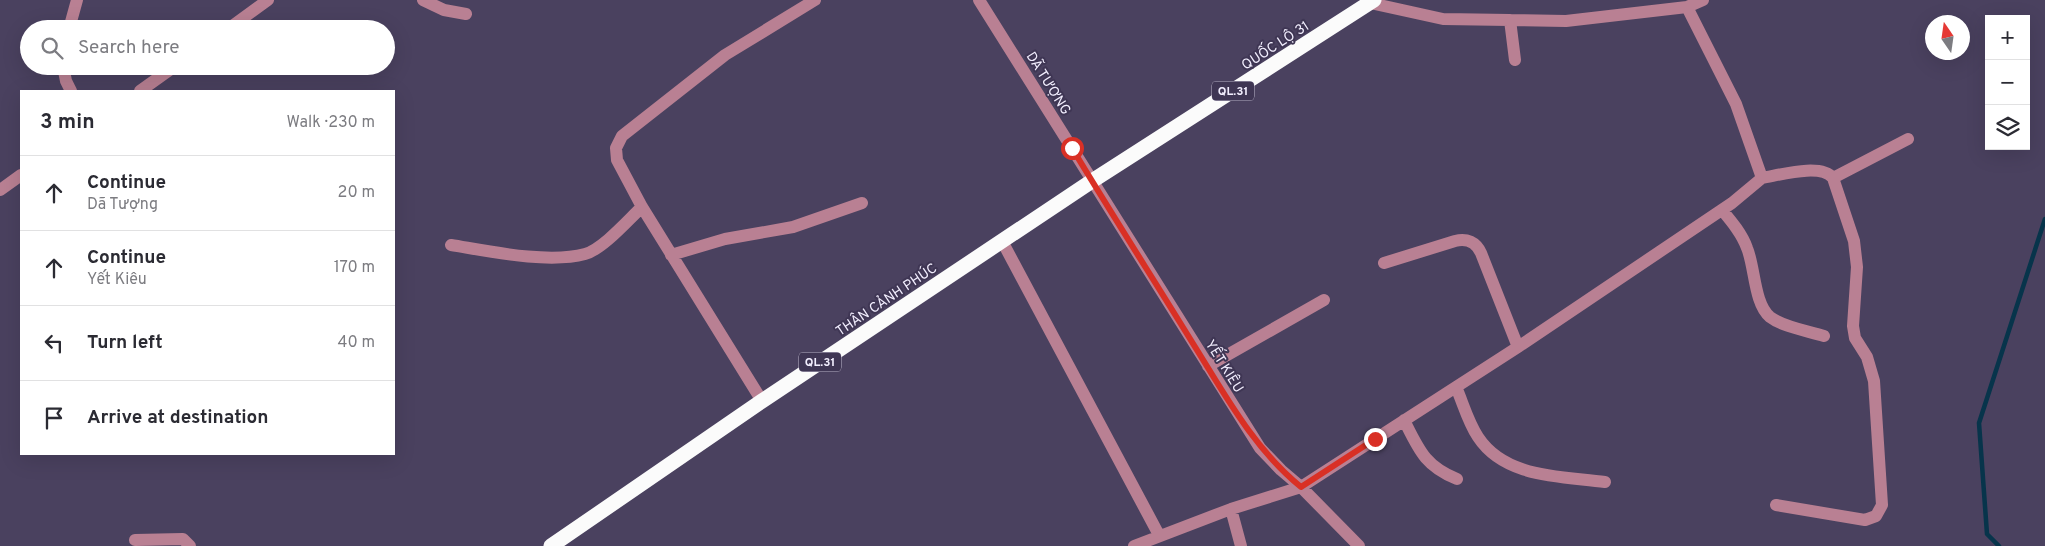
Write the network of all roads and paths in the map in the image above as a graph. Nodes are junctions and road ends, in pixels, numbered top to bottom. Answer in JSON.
{"nodes":[{"id":1,"x":77,"y":0,"type":"edge"},
{"id":2,"x":268,"y":0,"type":"edge"},
{"id":3,"x":423,"y":0,"type":"edge"},
{"id":4,"x":979,"y":0,"type":"edge"},
{"id":5,"x":1703,"y":0,"type":"edge"},
{"id":6,"x":807,"y":1,"type":"edge"},
{"id":7,"x":1372,"y":1,"type":"edge"},
{"id":8,"x":1686,"y":7,"type":"junction"},
{"id":9,"x":466,"y":14,"type":"dead end"},
{"id":10,"x":71,"y":20,"type":"edge"},
{"id":11,"x":240,"y":20,"type":"edge"},
{"id":12,"x":1510,"y":20,"type":"junction"},
{"id":13,"x":1515,"y":60,"type":"dead end"},
{"id":14,"x":65,"y":75,"type":"edge"},
{"id":15,"x":162,"y":75,"type":"edge"},
{"id":16,"x":70,"y":90,"type":"edge"},
{"id":17,"x":141,"y":90,"type":"edge"},
{"id":18,"x":1908,"y":139,"type":"dead end"},
{"id":19,"x":1762,"y":178,"type":"junction"},
{"id":20,"x":1833,"y":178,"type":"junction"},
{"id":21,"x":1092,"y":181,"type":"junction"},
{"id":22,"x":19,"y":182,"type":"edge"},
{"id":23,"x":0,"y":190,"type":"edge"},
{"id":24,"x":862,"y":203,"type":"dead end"},
{"id":25,"x":642,"y":207,"type":"junction"},
{"id":26,"x":1722,"y":210,"type":"junction"},
{"id":27,"x":1002,"y":241,"type":"junction"},
{"id":28,"x":451,"y":245,"type":"dead end"},
{"id":29,"x":671,"y":255,"type":"junction"},
{"id":30,"x":1384,"y":263,"type":"dead end"},
{"id":31,"x":1324,"y":300,"type":"dead end"},
{"id":32,"x":1824,"y":336,"type":"dead end"},
{"id":33,"x":1518,"y":347,"type":"junction"},
{"id":34,"x":1208,"y":366,"type":"junction"},
{"id":35,"x":1456,"y":387,"type":"junction"},
{"id":36,"x":762,"y":401,"type":"junction"},
{"id":37,"x":1404,"y":420,"type":"junction"},
{"id":38,"x":1458,"y":479,"type":"dead end"},
{"id":39,"x":1604,"y":482,"type":"dead end"},
{"id":40,"x":1301,"y":487,"type":"junction"},
{"id":41,"x":1776,"y":505,"type":"dead end"},
{"id":42,"x":1231,"y":509,"type":"junction"},
{"id":43,"x":1159,"y":535,"type":"junction"},
{"id":44,"x":135,"y":540,"type":"dead end"},
{"id":45,"x":190,"y":546,"type":"edge"},
{"id":46,"x":551,"y":546,"type":"edge"},
{"id":47,"x":1134,"y":546,"type":"edge"},
{"id":48,"x":1241,"y":546,"type":"edge"},
{"id":49,"x":1359,"y":546,"type":"edge"}],
"edges":[{"from":1,"to":10,"type":"street"},
{"from":2,"to":11,"type":"street"},
{"from":3,"to":9,"type":"street"},
{"from":4,"to":21,"type":"street","name":"DÃ TƯỢNG"},
{"from":5,"to":8,"type":"street"},
{"from":6,"to":25,"type":"street"},
{"from":7,"to":12,"type":"street"},
{"from":7,"to":21,"type":"highway","name":"QUỐC LỘ 31","number":"QL.31"},
{"from":8,"to":12,"type":"street"},
{"from":8,"to":19,"type":"street"},
{"from":12,"to":13,"type":"street"},
{"from":14,"to":16,"type":"street"},
{"from":15,"to":17,"type":"street"},
{"from":18,"to":20,"type":"street"},
{"from":19,"to":20,"type":"street"},
{"from":19,"to":26,"type":"street"},
{"from":20,"to":41,"type":"street"},
{"from":21,"to":27,"type":"highway","name":"THÂN CẢNH PHÚC","number":"QL.31"},
{"from":21,"to":34,"type":"street","name":"YẾT KIÊU"},
{"from":22,"to":23,"type":"street"},
{"from":24,"to":29,"type":"street"},
{"from":25,"to":28,"type":"street"},
{"from":25,"to":29,"type":"street"},
{"from":26,"to":32,"type":"street"},
{"from":26,"to":33,"type":"street"},
{"from":27,"to":36,"type":"highway","name":"THÂN CẢNH PHÚC","number":"QL.31"},
{"from":27,"to":43,"type":"street"},
{"from":29,"to":36,"type":"street"},
{"from":30,"to":33,"type":"street"},
{"from":31,"to":34,"type":"street"},
{"from":33,"to":35,"type":"street"},
{"from":34,"to":40,"type":"street","name":"YẾT KIÊU"},
{"from":35,"to":37,"type":"street"},
{"from":35,"to":39,"type":"street"},
{"from":36,"to":46,"type":"highway","name":"THÂN CẢNH PHÚC","number":"QL.31"},
{"from":37,"to":38,"type":"street"},
{"from":37,"to":40,"type":"street"},
{"from":40,"to":42,"type":"street"},
{"from":40,"to":49,"type":"street","name":"YẾT KIÊU"},
{"from":42,"to":43,"type":"street"},
{"from":42,"to":48,"type":"street"},
{"from":43,"to":47,"type":"street"},
{"from":44,"to":45,"type":"street"}]}
